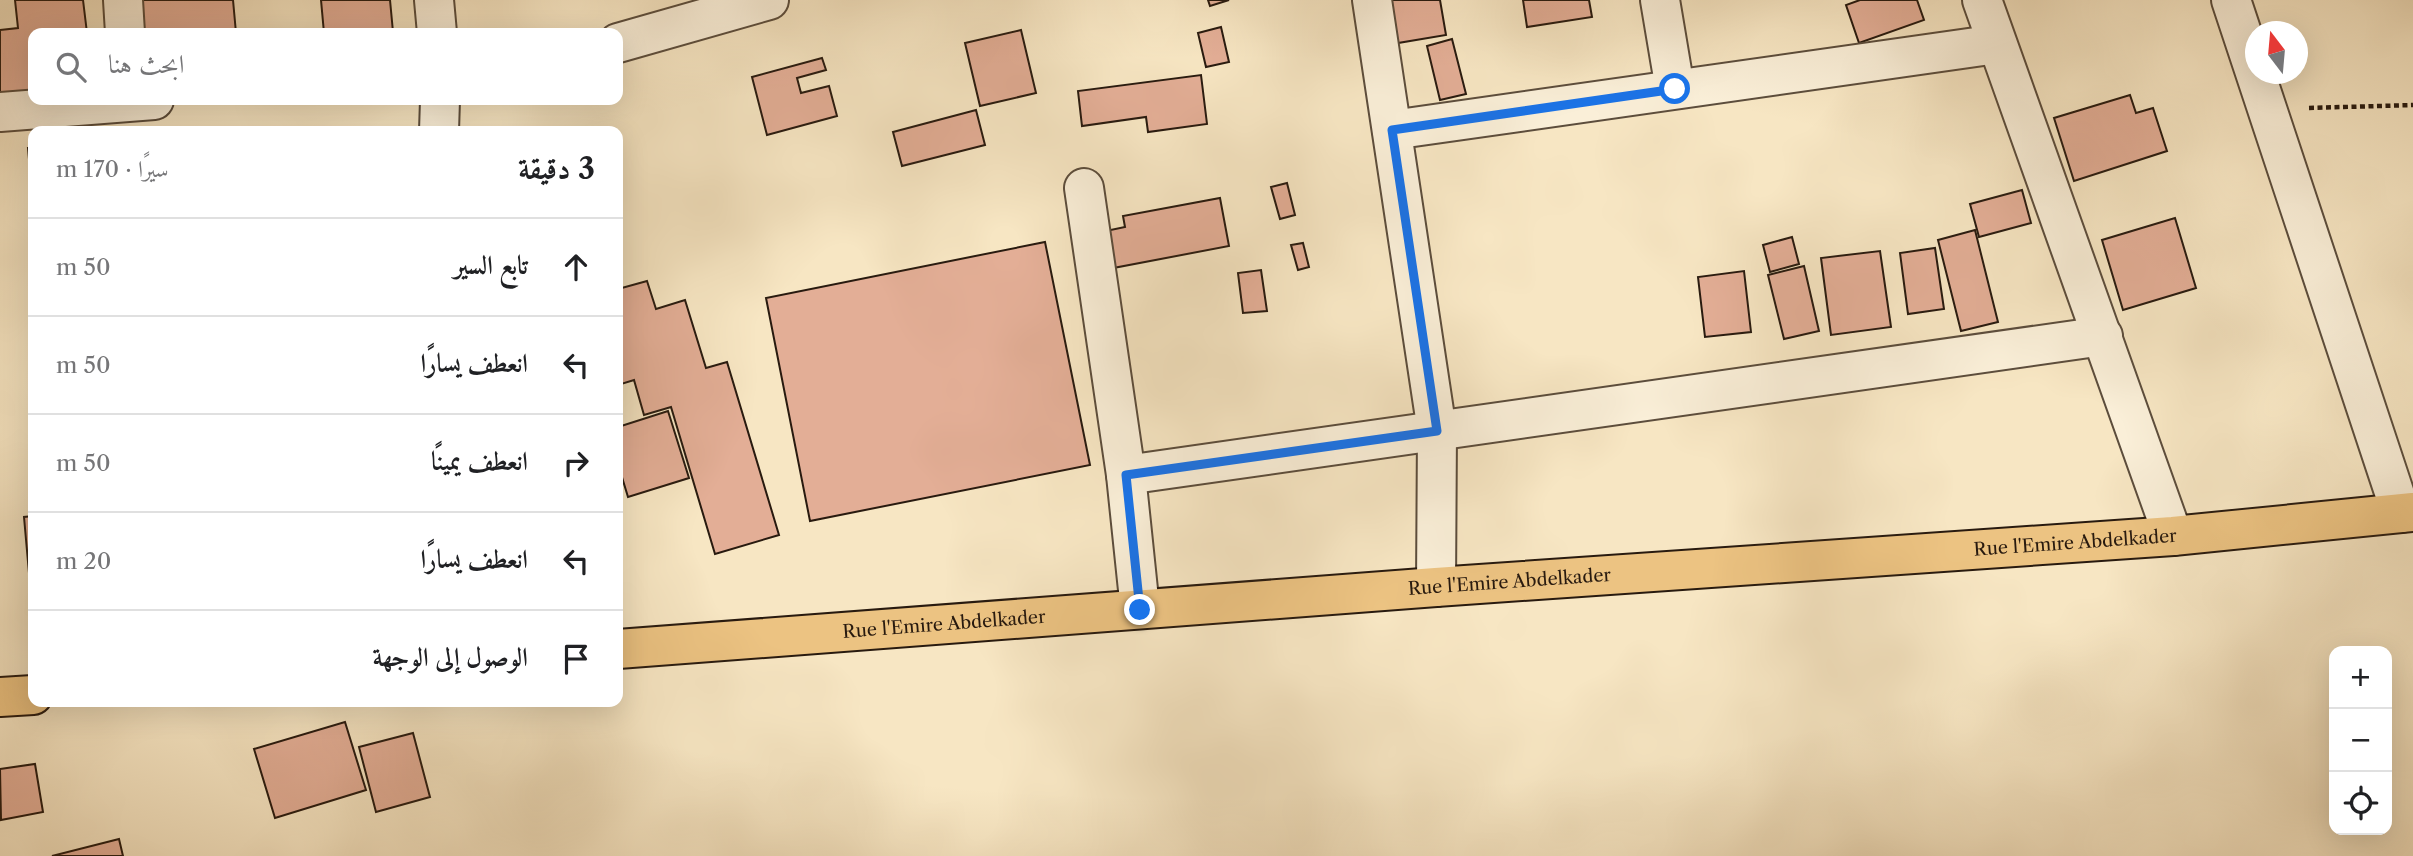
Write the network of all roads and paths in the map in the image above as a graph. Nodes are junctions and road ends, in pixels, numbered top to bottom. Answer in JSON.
{"nodes":[{"id":1,"x":123,"y":0,"type":"edge"},
{"id":2,"x":434,"y":0,"type":"edge"},
{"id":3,"x":1372,"y":0,"type":"edge"},
{"id":4,"x":1660,"y":0,"type":"edge"},
{"id":5,"x":1982,"y":0,"type":"edge"},
{"id":6,"x":2231,"y":0,"type":"edge"},
{"id":7,"x":759,"y":1,"type":"edge"},
{"id":8,"x":125,"y":28,"type":"edge"},
{"id":9,"x":437,"y":28,"type":"edge"},
{"id":10,"x":623,"y":42,"type":"edge"},
{"id":11,"x":1997,"y":44,"type":"junction"},
{"id":12,"x":1675,"y":89,"type":"junction"},
{"id":13,"x":440,"y":105,"type":"edge"},
{"id":14,"x":2413,"y":106,"type":"edge"},
{"id":15,"x":137,"y":108,"type":"edge"},
{"id":16,"x":2267,"y":109,"type":"junction"},
{"id":17,"x":0,"y":112,"type":"edge"},
{"id":18,"x":439,"y":126,"type":"edge"},
{"id":19,"x":1392,"y":130,"type":"junction"},
{"id":20,"x":1084,"y":188,"type":"dead end"},
{"id":21,"x":2103,"y":336,"type":"junction"},
{"id":22,"x":1437,"y":431,"type":"junction"},
{"id":23,"x":1126,"y":475,"type":"junction"},
{"id":24,"x":2407,"y":513,"type":"edge"},
{"id":25,"x":2173,"y":536,"type":"junction"},
{"id":26,"x":1436,"y":587,"type":"junction"},
{"id":27,"x":1140,"y":610,"type":"junction"},
{"id":28,"x":623,"y":649,"type":"edge"},
{"id":29,"x":28,"y":695,"type":"edge"},
{"id":30,"x":0,"y":697,"type":"edge"}],
"edges":[{"from":1,"to":8,"type":"street"},
{"from":2,"to":9,"type":"street"},
{"from":3,"to":19,"type":"street"},
{"from":4,"to":12,"type":"street"},
{"from":5,"to":11,"type":"street"},
{"from":6,"to":16,"type":"street"},
{"from":7,"to":10,"type":"street"},
{"from":11,"to":12,"type":"street"},
{"from":11,"to":21,"type":"street"},
{"from":12,"to":19,"type":"street"},
{"from":13,"to":18,"type":"street"},
{"from":14,"to":16,"type":"path"},
{"from":15,"to":17,"type":"street"},
{"from":16,"to":24,"type":"street"},
{"from":19,"to":22,"type":"street"},
{"from":20,"to":23,"type":"street"},
{"from":21,"to":22,"type":"street"},
{"from":21,"to":25,"type":"street"},
{"from":22,"to":23,"type":"street"},
{"from":22,"to":26,"type":"street"},
{"from":23,"to":27,"type":"street"},
{"from":24,"to":25,"type":"main road","name":"Rue l'Emire Abdelkader"},
{"from":25,"to":26,"type":"main road","name":"Rue l'Emire Abdelkader"},
{"from":26,"to":27,"type":"main road","name":"Rue l'Emire Abdelkader"},
{"from":27,"to":28,"type":"main road","name":"Rue l'Emire Abdelkader"},
{"from":29,"to":30,"type":"main road"}]}
